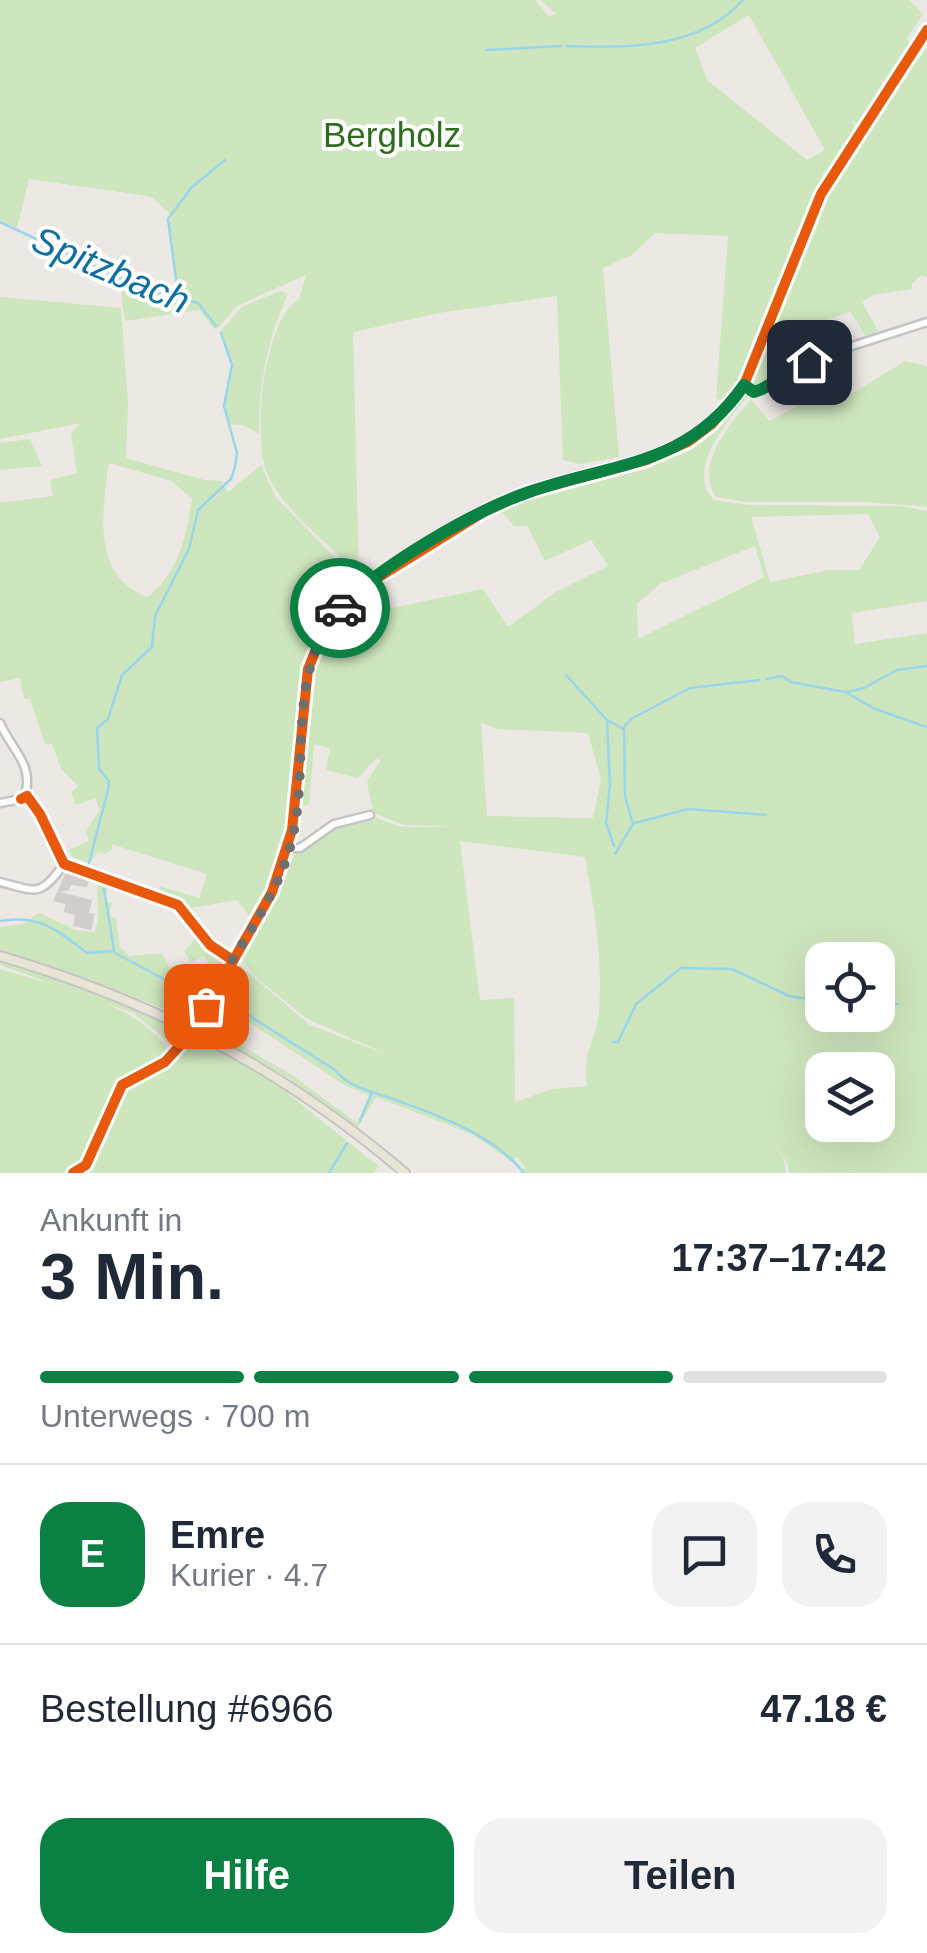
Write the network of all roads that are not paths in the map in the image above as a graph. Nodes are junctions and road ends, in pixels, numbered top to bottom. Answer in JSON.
{"nodes":[{"id":1,"x":927,"y":30,"type":"edge"},
{"id":2,"x":927,"y":322,"type":"edge"},
{"id":3,"x":744,"y":385,"type":"junction"},
{"id":4,"x":0,"y":723,"type":"edge"},
{"id":5,"x":24,"y":798,"type":"junction"},
{"id":6,"x":0,"y":803,"type":"edge"},
{"id":7,"x":370,"y":814,"type":"dead end"},
{"id":8,"x":290,"y":848,"type":"junction"},
{"id":9,"x":64,"y":864,"type":"junction"},
{"id":10,"x":0,"y":882,"type":"edge"},
{"id":11,"x":0,"y":956,"type":"edge"},
{"id":12,"x":231,"y":960,"type":"junction"},
{"id":13,"x":206,"y":1006,"type":"junction"},
{"id":14,"x":194,"y":1030,"type":"junction"},
{"id":15,"x":216,"y":1042,"type":"junction"},
{"id":16,"x":73,"y":1173,"type":"edge"},
{"id":17,"x":404,"y":1173,"type":"edge"}],
"edges":[{"from":1,"to":3,"type":"street"},
{"from":2,"to":3,"type":"street"},
{"from":3,"to":8,"type":"street"},
{"from":4,"to":5,"type":"street"},
{"from":5,"to":6,"type":"street"},
{"from":5,"to":9,"type":"street"},
{"from":7,"to":8,"type":"street"},
{"from":8,"to":12,"type":"street"},
{"from":9,"to":10,"type":"street"},
{"from":9,"to":12,"type":"street"},
{"from":11,"to":14,"type":"main road"},
{"from":12,"to":13,"type":"street"},
{"from":13,"to":14,"type":"street"},
{"from":13,"to":15,"type":"street"},
{"from":14,"to":15,"type":"main road"},
{"from":14,"to":16,"type":"street"},
{"from":15,"to":17,"type":"main road"}]}
